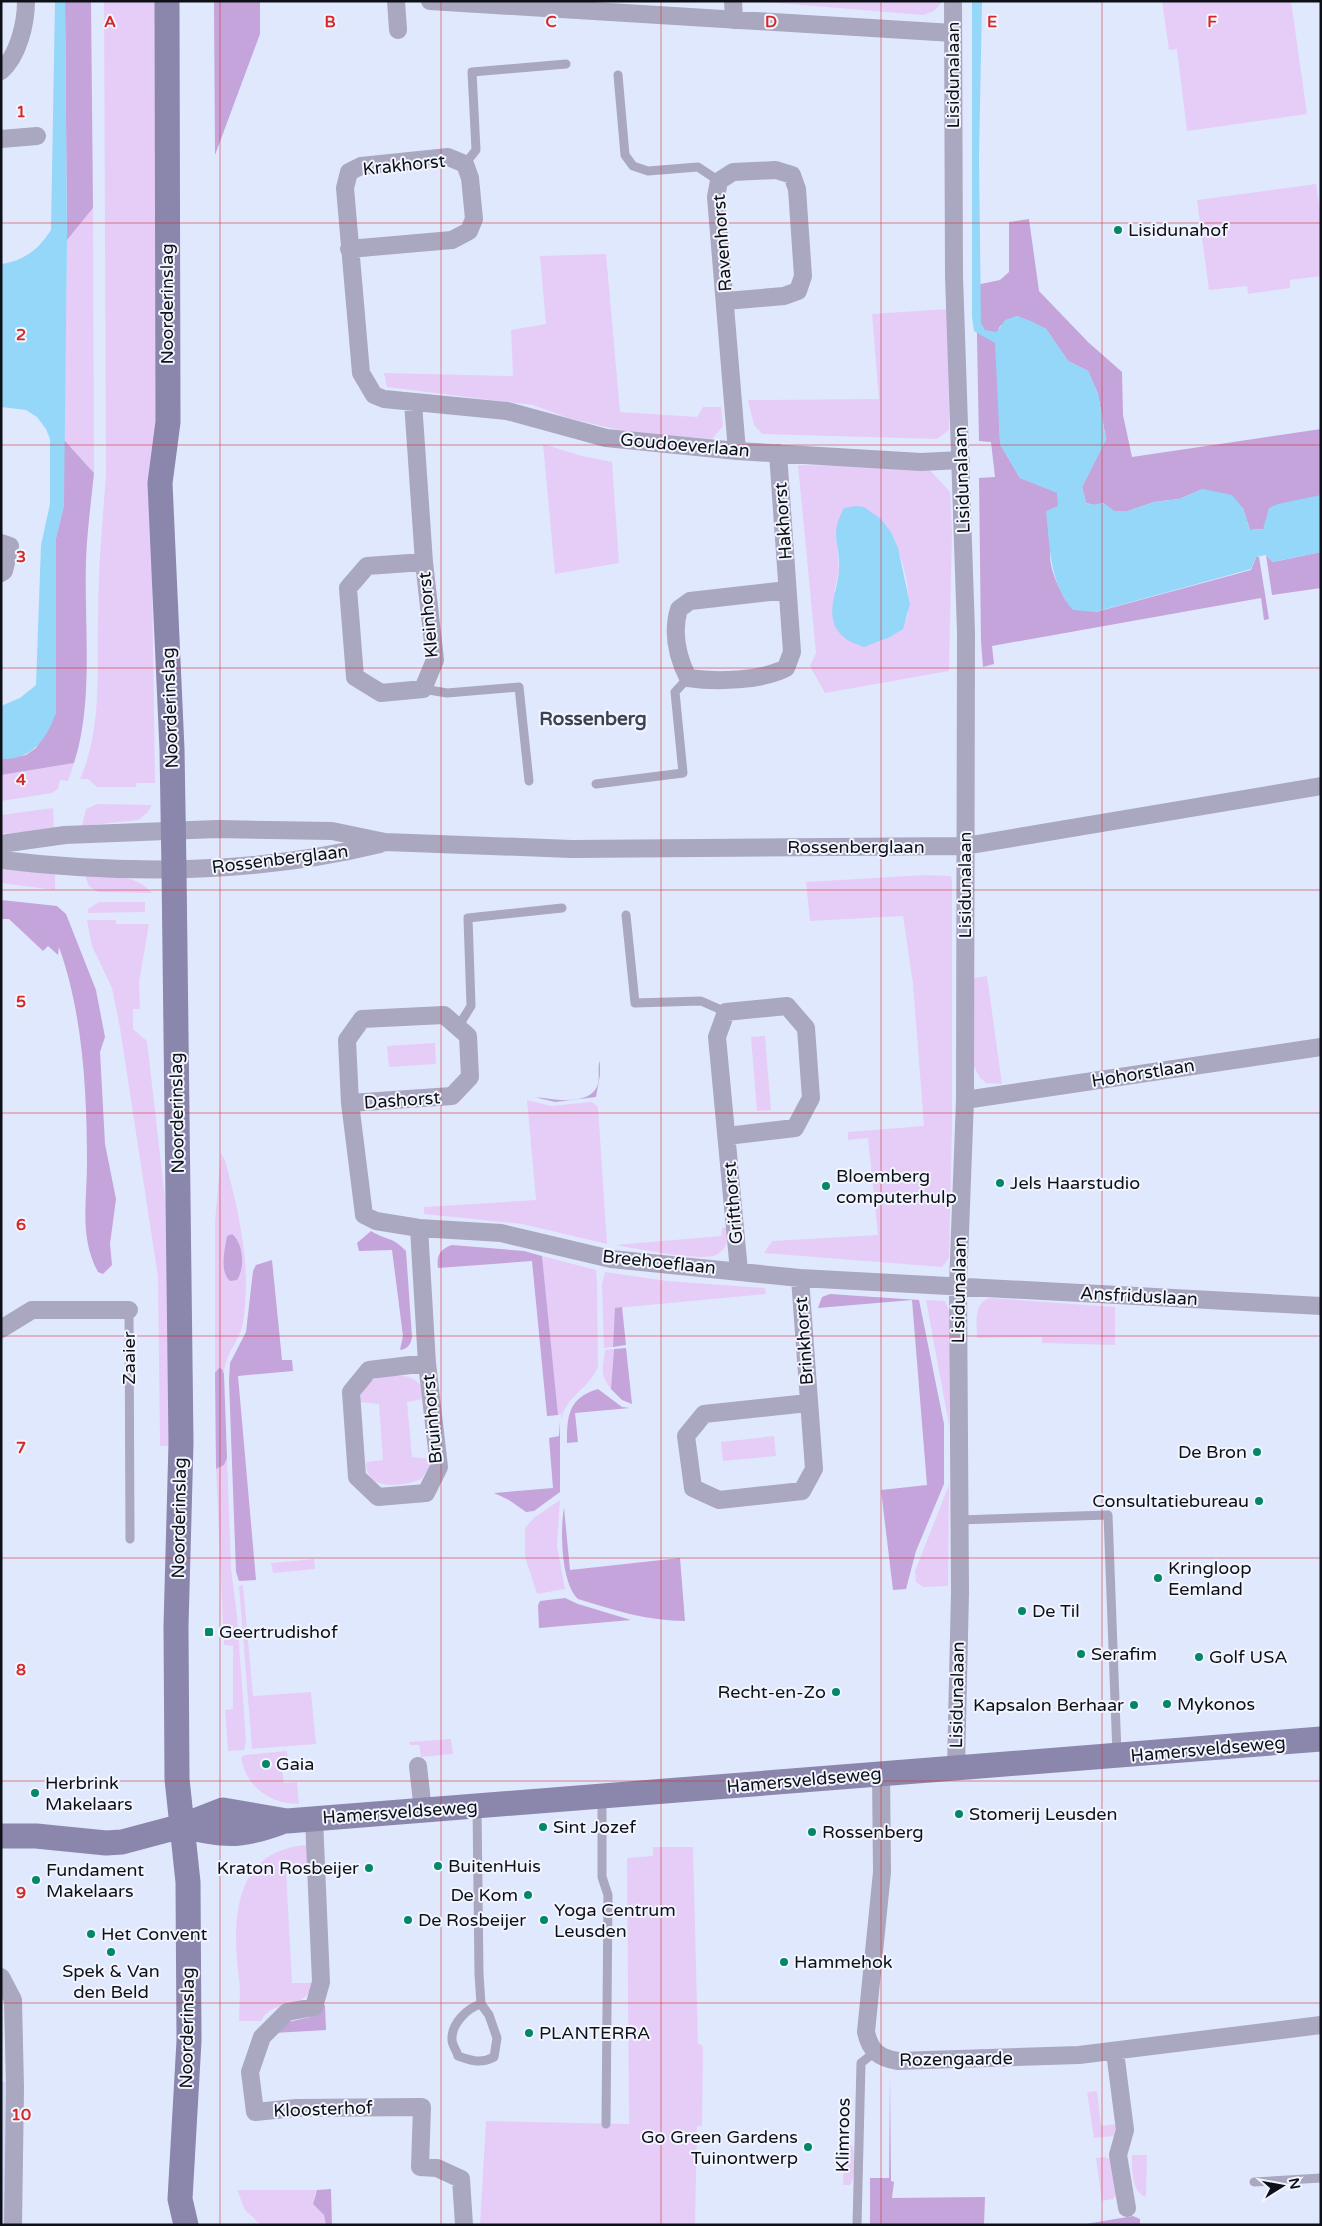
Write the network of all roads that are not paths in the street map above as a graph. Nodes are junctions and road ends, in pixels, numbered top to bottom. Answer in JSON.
{"nodes":[{"id":1,"x":26,"y":1,"type":"edge"},
{"id":2,"x":167,"y":1,"type":"edge"},
{"id":3,"x":396,"y":1,"type":"edge"},
{"id":4,"x":430,"y":1,"type":"edge"},
{"id":5,"x":732,"y":1,"type":"edge"},
{"id":6,"x":953,"y":1,"type":"edge"},
{"id":7,"x":734,"y":20,"type":"junction"},
{"id":8,"x":398,"y":30,"type":"dead end"},
{"id":9,"x":953,"y":33,"type":"junction"},
{"id":10,"x":566,"y":64,"type":"dead end"},
{"id":11,"x":1,"y":71,"type":"edge"},
{"id":12,"x":618,"y":75,"type":"dead end"},
{"id":13,"x":37,"y":136,"type":"dead end"},
{"id":14,"x":1,"y":139,"type":"edge"},
{"id":15,"x":465,"y":164,"type":"junction"},
{"id":16,"x":719,"y":181,"type":"junction"},
{"id":17,"x":350,"y":249,"type":"junction"},
{"id":18,"x":726,"y":301,"type":"junction"},
{"id":19,"x":413,"y":402,"type":"junction"},
{"id":20,"x":737,"y":451,"type":"junction"},
{"id":21,"x":778,"y":453,"type":"junction"},
{"id":22,"x":961,"y":460,"type":"junction"},
{"id":23,"x":1,"y":543,"type":"edge"},
{"id":24,"x":424,"y":562,"type":"junction"},
{"id":25,"x":1,"y":573,"type":"edge"},
{"id":26,"x":787,"y":590,"type":"junction"},
{"id":27,"x":688,"y":678,"type":"junction"},
{"id":28,"x":423,"y":689,"type":"junction"},
{"id":29,"x":529,"y":780,"type":"dead end"},
{"id":30,"x":596,"y":784,"type":"dead end"},
{"id":31,"x":1321,"y":786,"type":"edge"},
{"id":32,"x":174,"y":829,"type":"junction"},
{"id":33,"x":385,"y":842,"type":"junction"},
{"id":34,"x":1,"y":844,"type":"edge"},
{"id":35,"x":965,"y":846,"type":"junction"},
{"id":36,"x":1,"y":860,"type":"edge"},
{"id":37,"x":174,"y":870,"type":"junction"},
{"id":38,"x":562,"y":908,"type":"dead end"},
{"id":39,"x":626,"y":915,"type":"dead end"},
{"id":40,"x":726,"y":1012,"type":"junction"},
{"id":41,"x":458,"y":1027,"type":"junction"},
{"id":42,"x":1321,"y":1047,"type":"edge"},
{"id":43,"x":965,"y":1100,"type":"junction"},
{"id":44,"x":350,"y":1104,"type":"junction"},
{"id":45,"x":727,"y":1136,"type":"junction"},
{"id":46,"x":364,"y":1215,"type":"joint"},
{"id":47,"x":419,"y":1228,"type":"junction"},
{"id":48,"x":739,"y":1271,"type":"junction"},
{"id":49,"x":800,"y":1278,"type":"junction"},
{"id":50,"x":958,"y":1285,"type":"junction"},
{"id":51,"x":1321,"y":1306,"type":"edge"},
{"id":52,"x":129,"y":1310,"type":"joint"},
{"id":53,"x":1,"y":1329,"type":"edge"},
{"id":54,"x":427,"y":1363,"type":"junction"},
{"id":55,"x":808,"y":1403,"type":"junction"},
{"id":56,"x":959,"y":1520,"type":"junction"},
{"id":57,"x":130,"y":1539,"type":"dead end"},
{"id":58,"x":1321,"y":1739,"type":"edge"},
{"id":59,"x":1117,"y":1757,"type":"junction"},
{"id":60,"x":418,"y":1766,"type":"dead end"},
{"id":61,"x":956,"y":1768,"type":"junction"},
{"id":62,"x":881,"y":1773,"type":"junction"},
{"id":63,"x":602,"y":1796,"type":"junction"},
{"id":64,"x":477,"y":1806,"type":"junction"},
{"id":65,"x":423,"y":1811,"type":"junction"},
{"id":66,"x":314,"y":1819,"type":"junction"},
{"id":67,"x":182,"y":1826,"type":"junction"},
{"id":68,"x":1,"y":1836,"type":"edge"},
{"id":69,"x":1,"y":1976,"type":"edge"},
{"id":70,"x":481,"y":2004,"type":"junction"},
{"id":71,"x":1321,"y":2025,"type":"edge"},
{"id":72,"x":875,"y":2052,"type":"junction"},
{"id":73,"x":1115,"y":2052,"type":"junction"},
{"id":74,"x":606,"y":2124,"type":"dead end"},
{"id":75,"x":1321,"y":2178,"type":"edge"},
{"id":76,"x":1254,"y":2182,"type":"dead end"},
{"id":77,"x":1127,"y":2208,"type":"dead end"},
{"id":78,"x":13,"y":2225,"type":"edge"},
{"id":79,"x":186,"y":2225,"type":"edge"},
{"id":80,"x":464,"y":2225,"type":"edge"},
{"id":81,"x":857,"y":2225,"type":"edge"}],
"edges":[{"from":1,"to":11,"type":"street"},
{"from":2,"to":32,"type":"main road","name":"Noorderinslag"},
{"from":3,"to":8,"type":"street"},
{"from":4,"to":7,"type":"street"},
{"from":5,"to":7,"type":"street"},
{"from":6,"to":9,"type":"street","name":"Lisidunalaan"},
{"from":7,"to":9,"type":"street"},
{"from":9,"to":22,"type":"street","name":"Lisidunalaan"},
{"from":10,"to":15,"type":"lane"},
{"from":12,"to":16,"type":"lane"},
{"from":13,"to":14,"type":"street"},
{"from":15,"to":17,"type":"street","name":"Krakhorst"},
{"from":15,"to":17,"type":"street","name":"Krakhorst"},
{"from":16,"to":18,"type":"street","name":"Ravenhorst"},
{"from":16,"to":18,"type":"street","name":"Ravenhorst"},
{"from":17,"to":19,"type":"street","name":"Krakhorst"},
{"from":18,"to":20,"type":"street","name":"Ravenhorst"},
{"from":19,"to":20,"type":"street","name":"Goudoeverlaan"},
{"from":19,"to":24,"type":"street","name":"Kleinhorst"},
{"from":20,"to":21,"type":"street","name":"Goudoeverlaan"},
{"from":21,"to":22,"type":"street","name":"Goudoeverlaan"},
{"from":21,"to":26,"type":"street","name":"Hakhorst"},
{"from":22,"to":35,"type":"street","name":"Lisidunalaan"},
{"from":23,"to":25,"type":"street"},
{"from":24,"to":28,"type":"street","name":"Kleinhorst"},
{"from":24,"to":28,"type":"street","name":"Kleinhorst"},
{"from":26,"to":27,"type":"street","name":"Hakhorst"},
{"from":26,"to":27,"type":"street"},
{"from":27,"to":30,"type":"lane"},
{"from":28,"to":29,"type":"lane"},
{"from":31,"to":35,"type":"street","name":"Rossenberglaan"},
{"from":32,"to":33,"type":"street","name":"Rossenberglaan"},
{"from":32,"to":34,"type":"street","name":"Rossenberglaan"},
{"from":32,"to":37,"type":"main road","name":"Noorderinslag"},
{"from":33,"to":35,"type":"street","name":"Rossenberglaan"},
{"from":33,"to":37,"type":"street","name":"Rossenberglaan"},
{"from":35,"to":43,"type":"street","name":"Lisidunalaan"},
{"from":36,"to":37,"type":"street","name":"Rossenberglaan"},
{"from":37,"to":67,"type":"main road","name":"Noorderinslag"},
{"from":38,"to":41,"type":"lane"},
{"from":39,"to":40,"type":"lane"},
{"from":40,"to":45,"type":"street","name":"Grifthorst"},
{"from":40,"to":45,"type":"street","name":"Grifthorst"},
{"from":41,"to":44,"type":"street","name":"Dashorst"},
{"from":41,"to":44,"type":"street","name":"Dashorst"},
{"from":42,"to":43,"type":"street","name":"Hohorstlaan"},
{"from":43,"to":50,"type":"street","name":"Lisidunalaan"},
{"from":44,"to":46,"type":"street","name":"Dashorst"},
{"from":45,"to":48,"type":"street","name":"Grifthorst"},
{"from":46,"to":47,"type":"street","name":"Breehoeflaan"},
{"from":47,"to":48,"type":"street","name":"Breehoeflaan"},
{"from":47,"to":54,"type":"street","name":"Bruinhorst"},
{"from":48,"to":49,"type":"street","name":"Breehoeflaan"},
{"from":49,"to":50,"type":"street","name":"Breehoeflaan"},
{"from":49,"to":55,"type":"street","name":"Brinkhorst"},
{"from":50,"to":51,"type":"street","name":"Ansfriduslaan"},
{"from":50,"to":56,"type":"street","name":"Lisidunalaan"},
{"from":52,"to":53,"type":"street","name":"Zaaier"},
{"from":52,"to":57,"type":"lane","name":"Zaaier"},
{"from":54,"to":54,"type":"street","name":"Bruinhorst"},
{"from":55,"to":55,"type":"street","name":"Brinkhorst"},
{"from":56,"to":59,"type":"lane"},
{"from":56,"to":61,"type":"street","name":"Lisidunalaan"},
{"from":58,"to":59,"type":"main road","name":"Hamersveldseweg"},
{"from":59,"to":61,"type":"main road","name":"Hamersveldseweg"},
{"from":60,"to":65,"type":"street"},
{"from":61,"to":62,"type":"main road","name":"Hamersveldseweg"},
{"from":62,"to":63,"type":"main road","name":"Hamersveldseweg"},
{"from":62,"to":72,"type":"street","name":"Rozengaarde"},
{"from":63,"to":64,"type":"main road","name":"Hamersveldseweg"},
{"from":63,"to":74,"type":"lane"},
{"from":64,"to":65,"type":"main road","name":"Hamersveldseweg"},
{"from":64,"to":70,"type":"lane"},
{"from":65,"to":66,"type":"main road","name":"Hamersveldseweg"},
{"from":66,"to":67,"type":"main road","name":"Hamersveldseweg"},
{"from":66,"to":80,"type":"street","name":"Kloosterhof"},
{"from":67,"to":68,"type":"main road","name":"Hamersveldseweg"},
{"from":67,"to":79,"type":"main road","name":"Noorderinslag"},
{"from":69,"to":78,"type":"street"},
{"from":70,"to":70,"type":"lane"},
{"from":71,"to":73,"type":"street","name":"Rozengaarde"},
{"from":72,"to":73,"type":"street","name":"Rozengaarde"},
{"from":72,"to":81,"type":"lane","name":"Klimroos"},
{"from":73,"to":77,"type":"street"},
{"from":75,"to":76,"type":"lane"}]}
